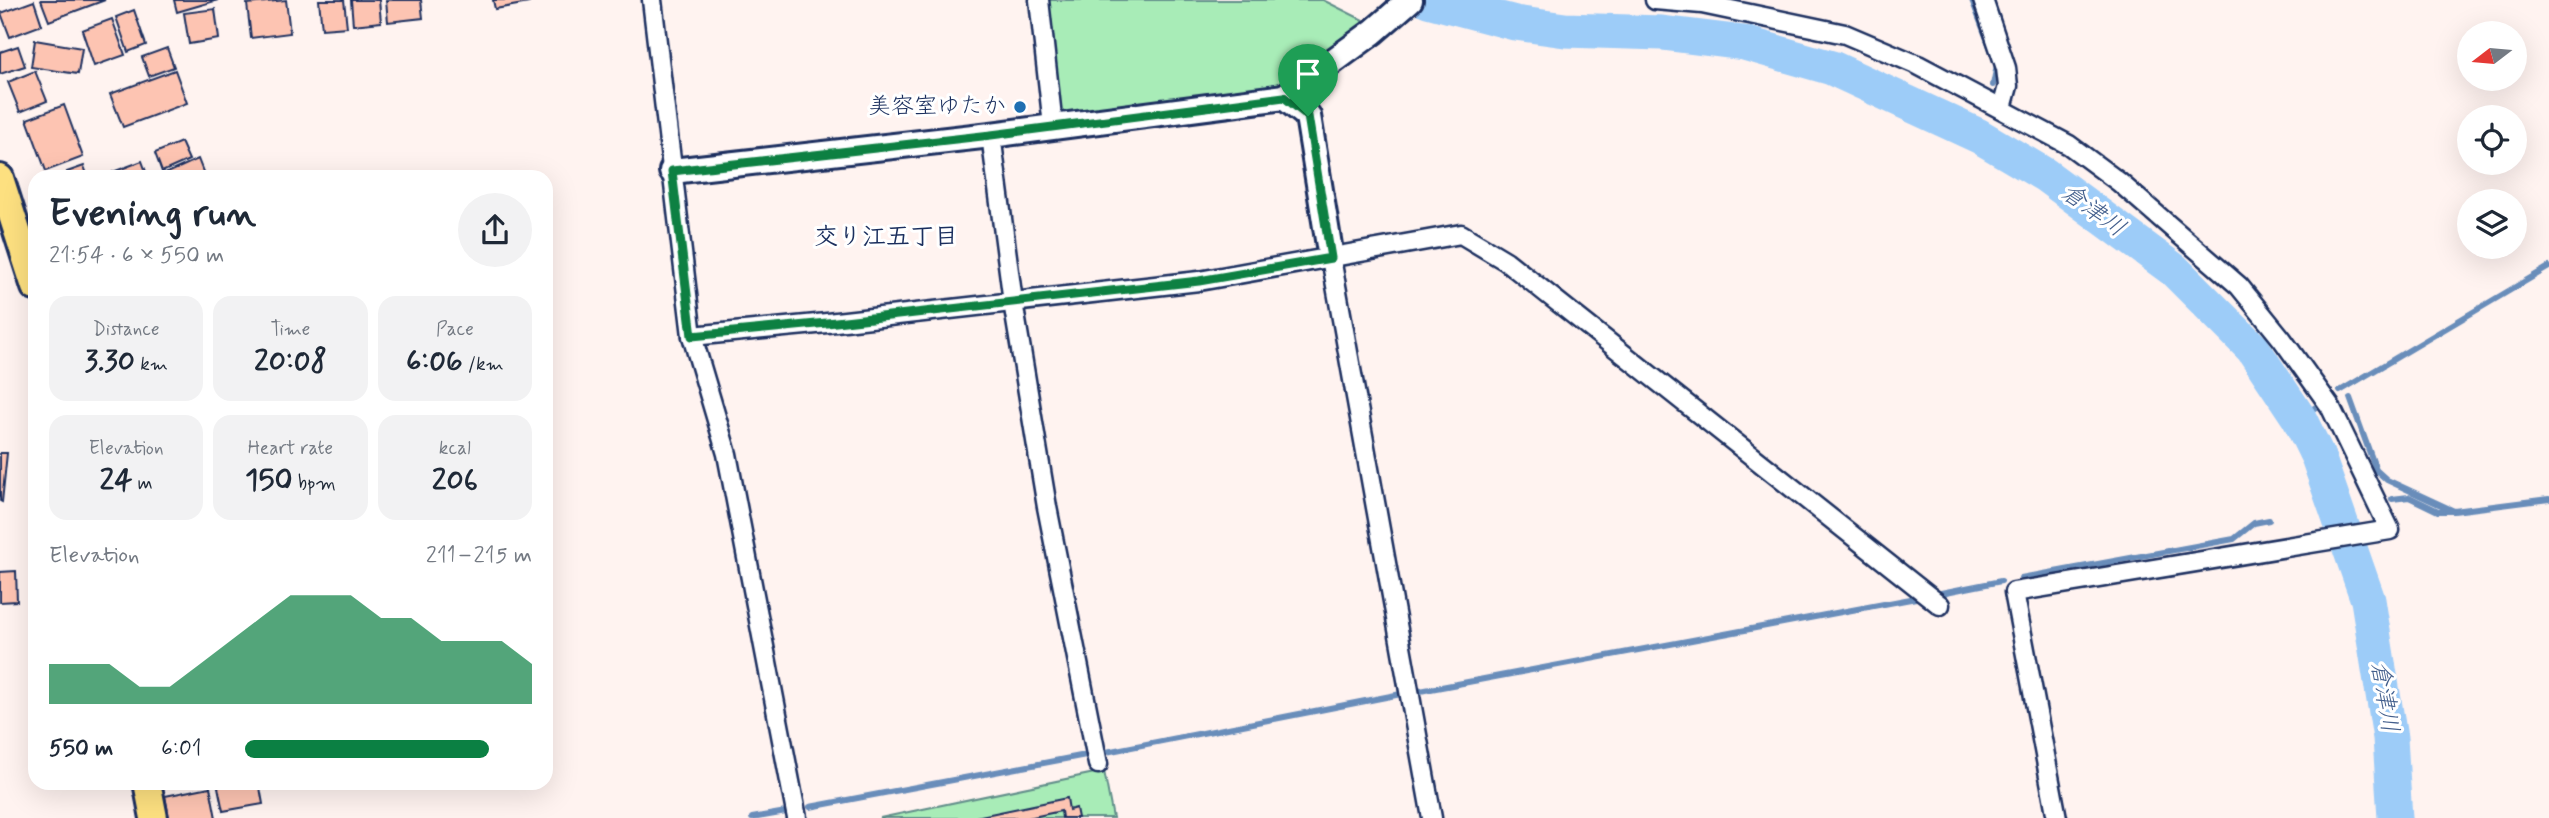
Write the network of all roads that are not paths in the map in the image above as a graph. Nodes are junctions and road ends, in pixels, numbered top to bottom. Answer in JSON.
{"nodes":[{"id":1,"x":652,"y":0,"type":"edge"},
{"id":2,"x":1039,"y":0,"type":"edge"},
{"id":3,"x":1410,"y":0,"type":"edge"},
{"id":4,"x":1655,"y":0,"type":"edge"},
{"id":5,"x":1983,"y":0,"type":"edge"},
{"id":6,"x":1284,"y":97,"type":"junction"},
{"id":7,"x":2002,"y":108,"type":"junction"},
{"id":8,"x":1053,"y":126,"type":"junction"},
{"id":9,"x":991,"y":135,"type":"junction"},
{"id":10,"x":672,"y":171,"type":"junction"},
{"id":11,"x":0,"y":178,"type":"edge"},
{"id":12,"x":1331,"y":258,"type":"junction"},
{"id":13,"x":28,"y":265,"type":"edge"},
{"id":14,"x":1013,"y":302,"type":"junction"},
{"id":15,"x":692,"y":336,"type":"junction"},
{"id":16,"x":1940,"y":605,"type":"dead end"},
{"id":17,"x":1098,"y":764,"type":"dead end"},
{"id":18,"x":149,"y":790,"type":"edge"},
{"id":19,"x":154,"y":818,"type":"edge"},
{"id":20,"x":797,"y":818,"type":"edge"},
{"id":21,"x":1432,"y":818,"type":"edge"},
{"id":22,"x":2057,"y":818,"type":"edge"}],
"edges":[{"from":1,"to":10,"type":"street"},
{"from":2,"to":8,"type":"street"},
{"from":3,"to":6,"type":"street"},
{"from":4,"to":7,"type":"street"},
{"from":5,"to":7,"type":"street"},
{"from":6,"to":8,"type":"street"},
{"from":6,"to":12,"type":"street"},
{"from":7,"to":22,"type":"street"},
{"from":8,"to":9,"type":"street"},
{"from":9,"to":10,"type":"street"},
{"from":9,"to":14,"type":"street"},
{"from":10,"to":15,"type":"street"},
{"from":11,"to":13,"type":"main road"},
{"from":12,"to":14,"type":"street"},
{"from":12,"to":16,"type":"street"},
{"from":12,"to":21,"type":"street"},
{"from":14,"to":15,"type":"street"},
{"from":14,"to":17,"type":"street"},
{"from":15,"to":20,"type":"street"},
{"from":18,"to":19,"type":"main road"}]}
